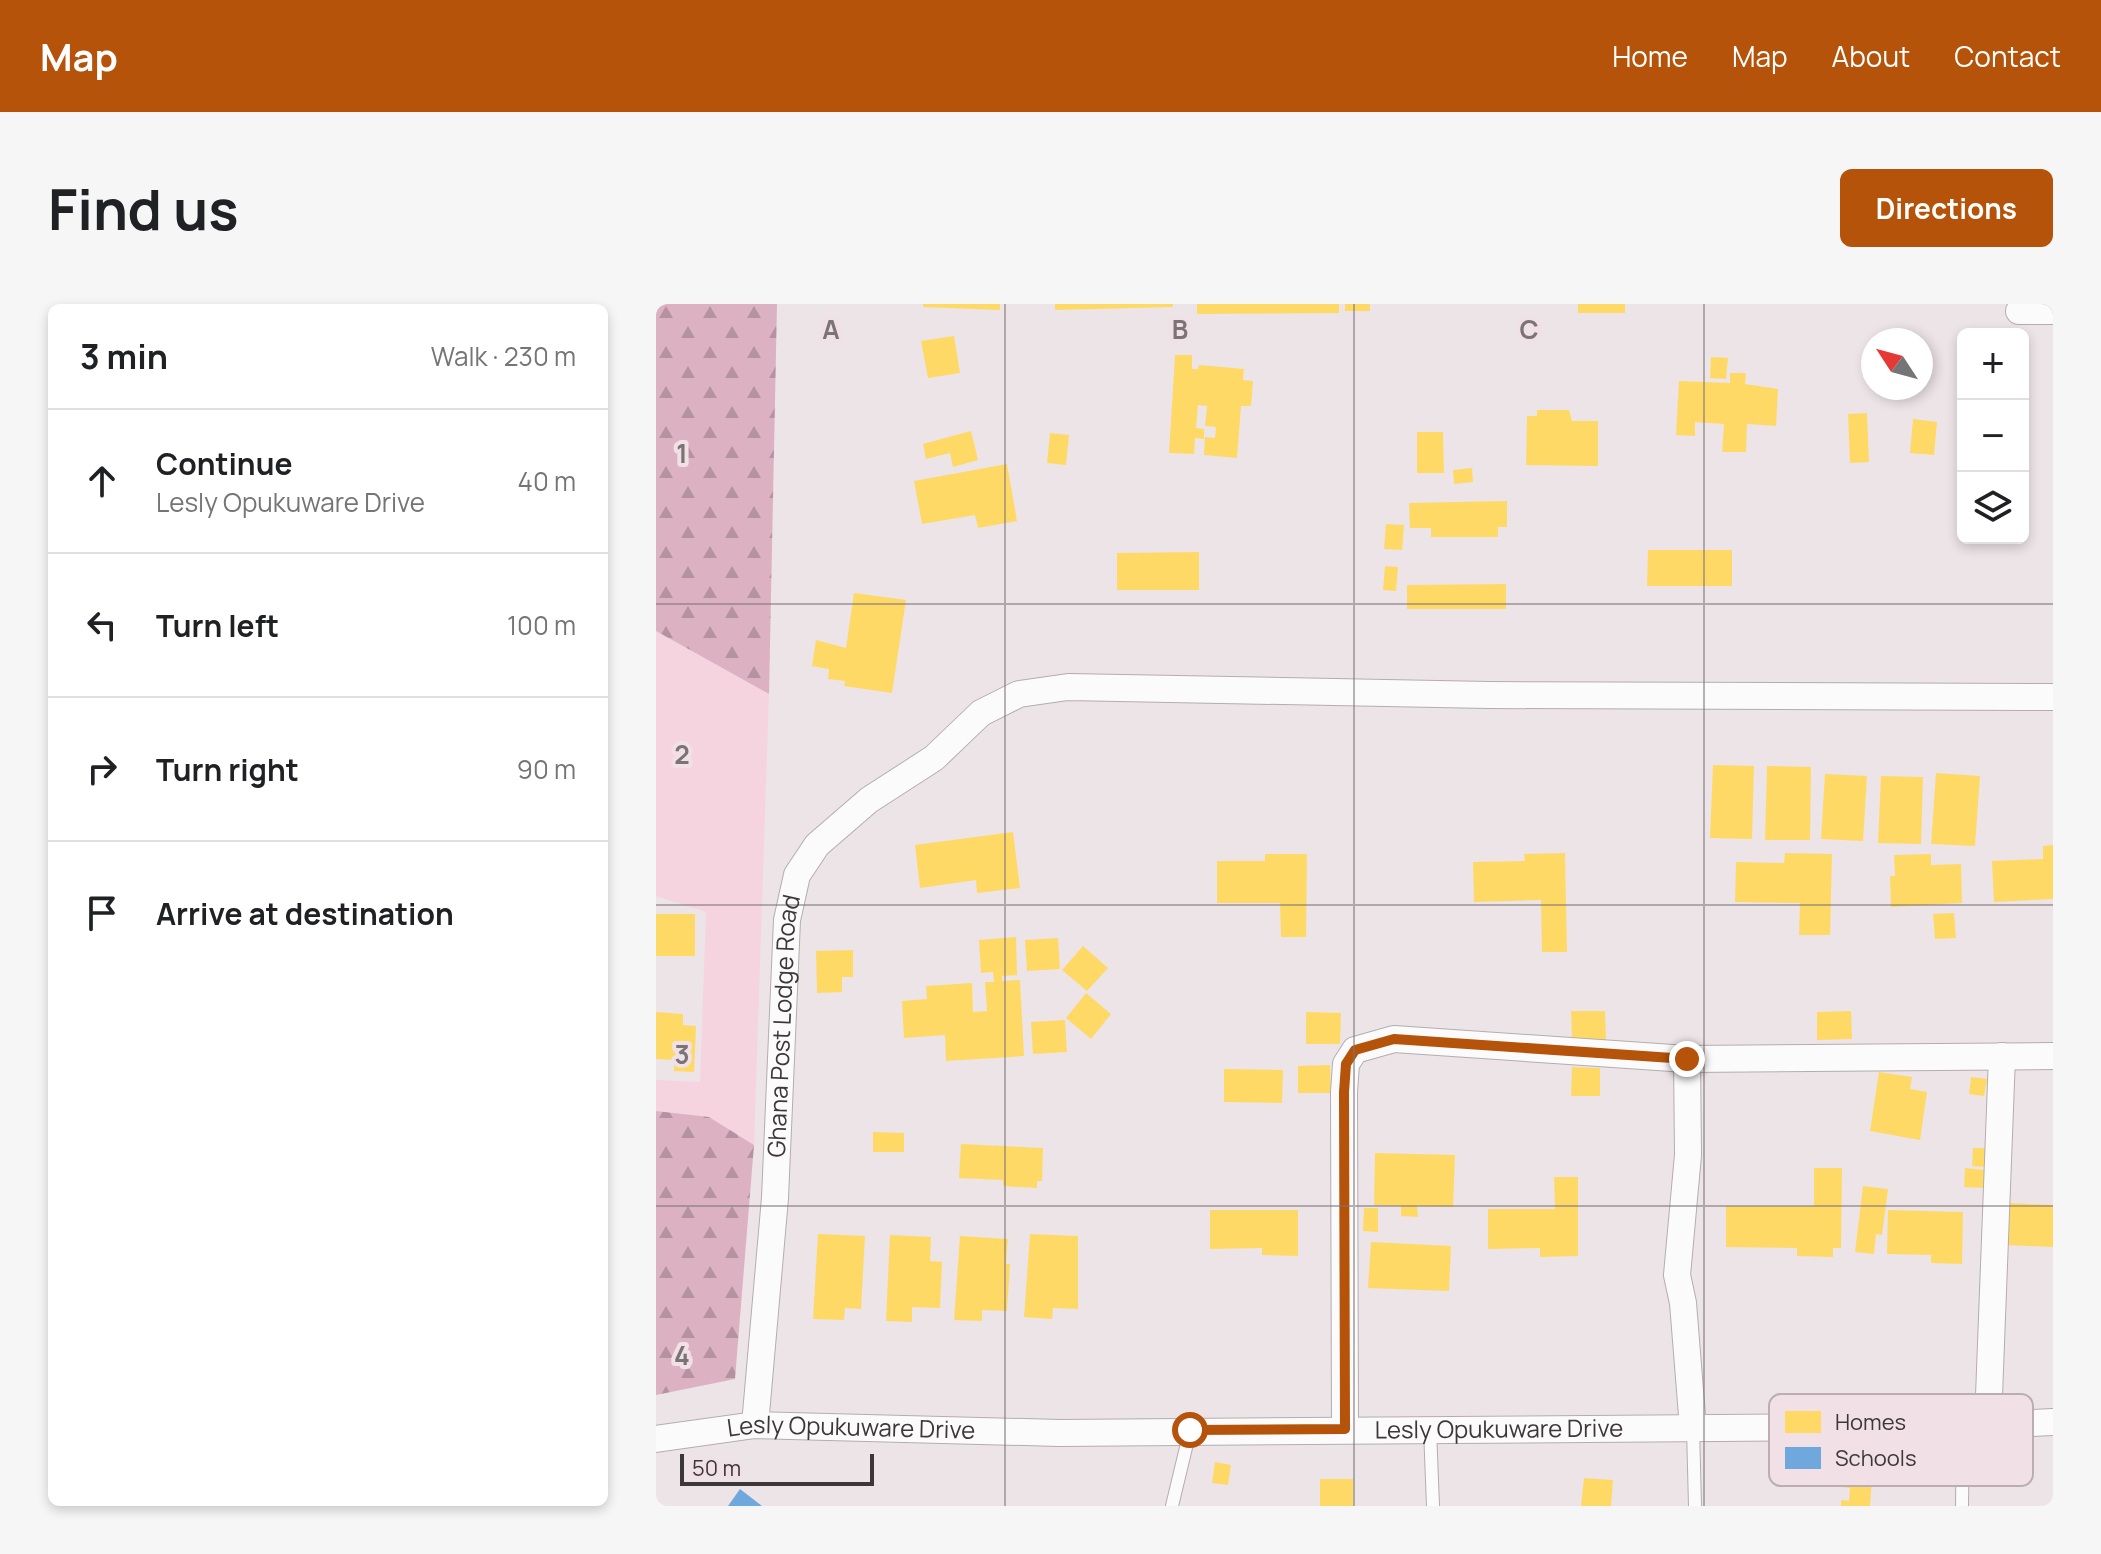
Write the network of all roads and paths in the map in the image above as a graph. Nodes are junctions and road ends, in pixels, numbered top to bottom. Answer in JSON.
{"nodes":[{"id":1,"x":2019,"y":311,"type":"dead end"},
{"id":2,"x":2053,"y":311,"type":"edge"},
{"id":3,"x":2053,"y":697,"type":"edge"},
{"id":4,"x":2002,"y":1056,"type":"junction"},
{"id":5,"x":2053,"y":1056,"type":"edge"},
{"id":6,"x":1687,"y":1059,"type":"junction"},
{"id":7,"x":1978,"y":1394,"type":"edge"},
{"id":8,"x":2053,"y":1422,"type":"edge"},
{"id":9,"x":2033,"y":1423,"type":"edge"},
{"id":10,"x":755,"y":1425,"type":"junction"},
{"id":11,"x":1769,"y":1427,"type":"edge"},
{"id":12,"x":1693,"y":1428,"type":"junction"},
{"id":13,"x":1345,"y":1429,"type":"junction"},
{"id":14,"x":1430,"y":1429,"type":"junction"},
{"id":15,"x":1190,"y":1430,"type":"junction"},
{"id":16,"x":656,"y":1439,"type":"edge"},
{"id":17,"x":1965,"y":1486,"type":"edge"},
{"id":18,"x":1172,"y":1506,"type":"edge"},
{"id":19,"x":1433,"y":1506,"type":"edge"},
{"id":20,"x":1695,"y":1506,"type":"edge"},
{"id":21,"x":1962,"y":1506,"type":"edge"}],
"edges":[{"from":1,"to":2,"type":"street"},
{"from":3,"to":10,"type":"street","name":"Ghana Post Lodge Road"},
{"from":4,"to":5,"type":"street"},
{"from":4,"to":6,"type":"street"},
{"from":4,"to":7,"type":"street"},
{"from":6,"to":12,"type":"street"},
{"from":6,"to":13,"type":"street"},
{"from":8,"to":9,"type":"street","name":"Lesly Opukuware Drive"},
{"from":10,"to":15,"type":"street","name":"Lesly Opukuware Drive"},
{"from":10,"to":16,"type":"street","name":"Lesly Opukuware Drive"},
{"from":11,"to":12,"type":"street","name":"Lesly Opukuware Drive"},
{"from":12,"to":14,"type":"street","name":"Lesly Opukuware Drive"},
{"from":12,"to":20,"type":"lane"},
{"from":13,"to":14,"type":"street","name":"Lesly Opukuware Drive"},
{"from":13,"to":15,"type":"street","name":"Lesly Opukuware Drive"},
{"from":14,"to":19,"type":"lane"},
{"from":15,"to":18,"type":"lane"},
{"from":17,"to":21,"type":"lane"}]}
